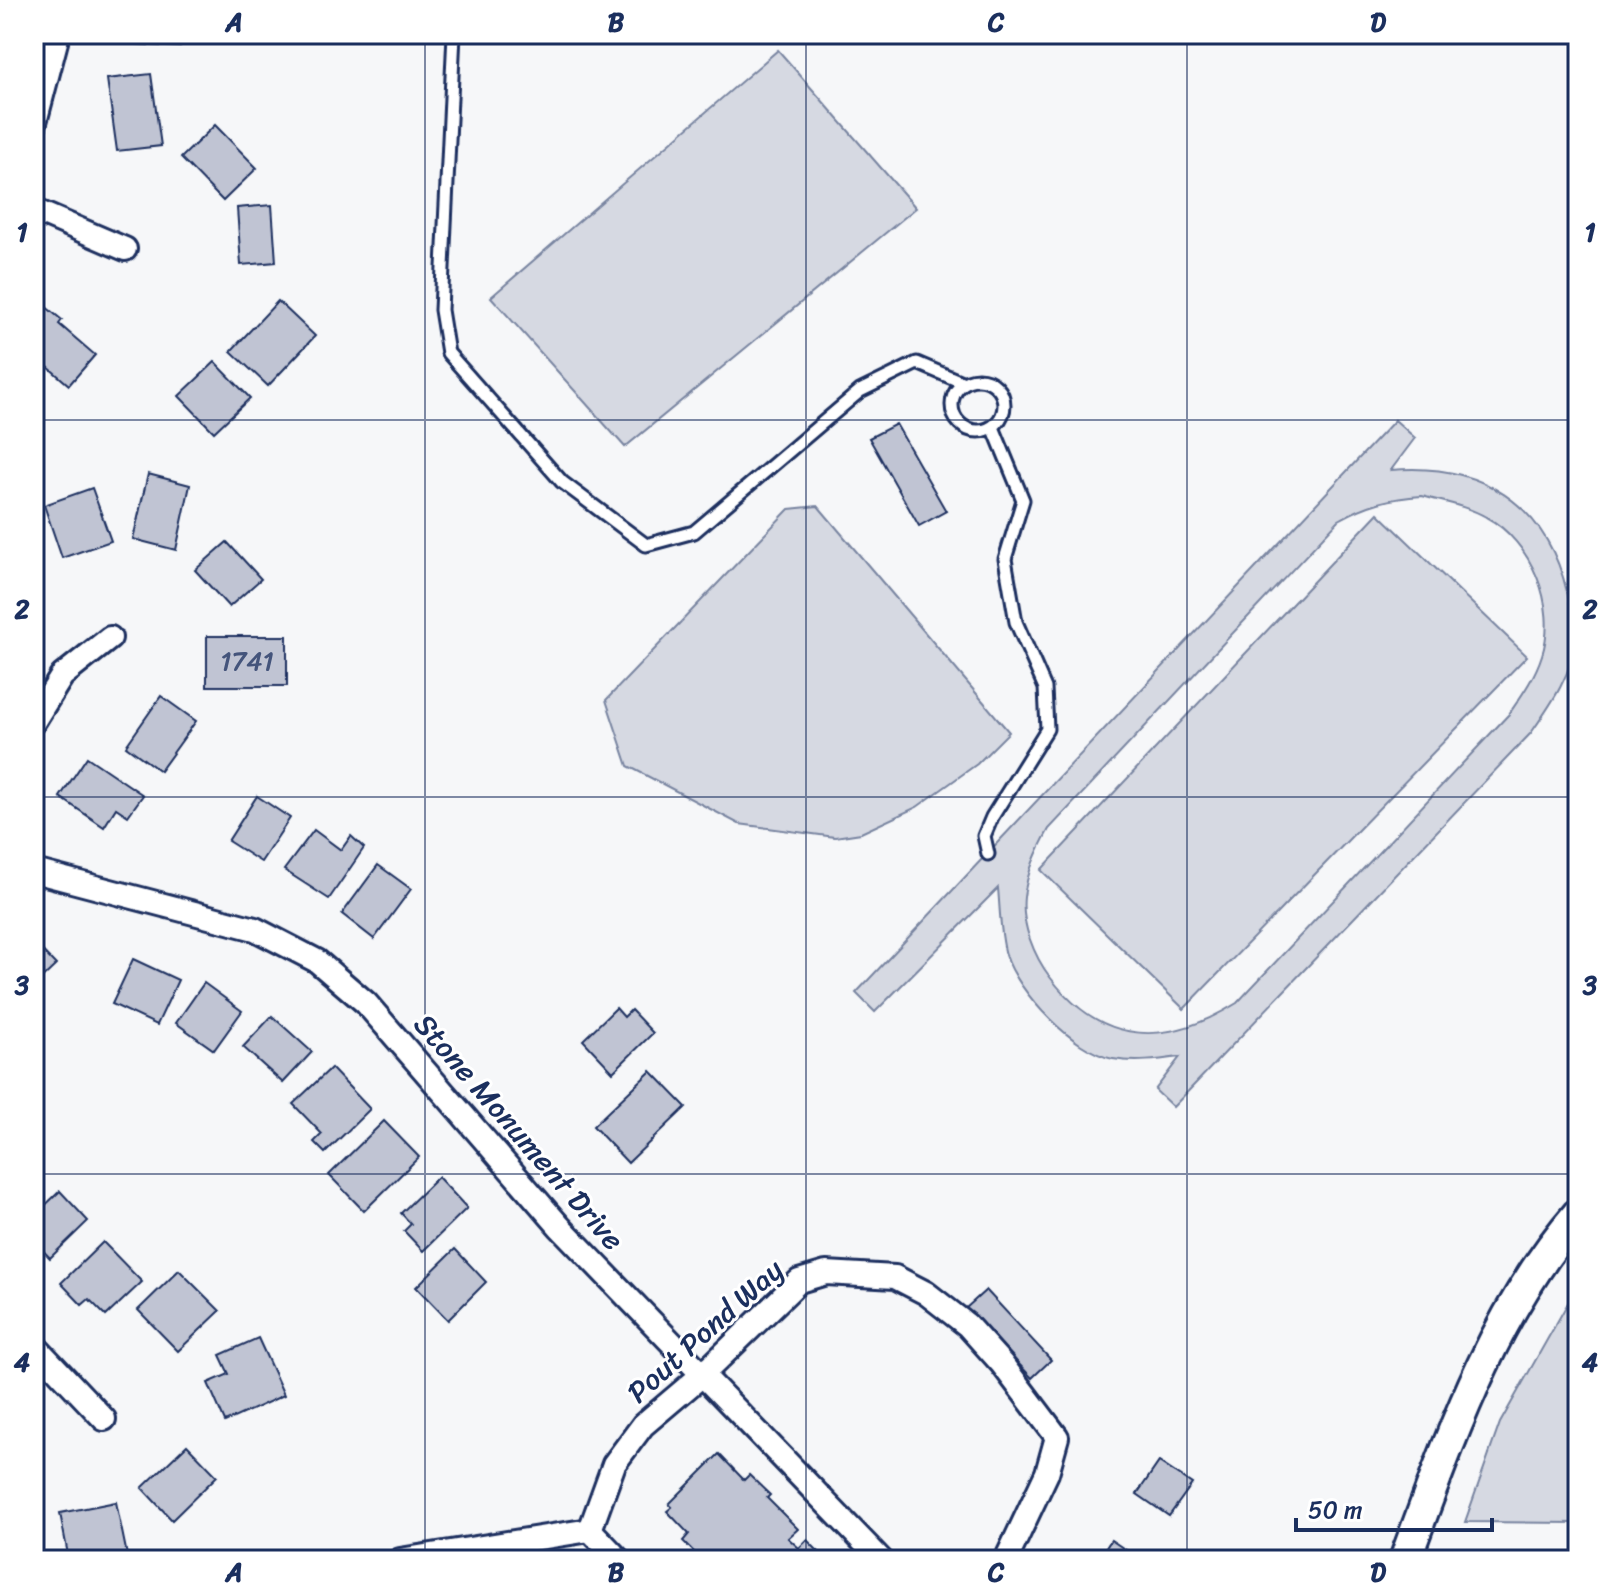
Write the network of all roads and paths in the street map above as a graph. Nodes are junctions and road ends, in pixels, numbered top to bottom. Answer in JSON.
{"nodes":[{"id":1,"x":58,"y":34,"type":"edge"},
{"id":2,"x":454,"y":34,"type":"edge"},
{"id":3,"x":34,"y":126,"type":"edge"},
{"id":4,"x":34,"y":210,"type":"edge"},
{"id":5,"x":125,"y":249,"type":"dead end"},
{"id":6,"x":964,"y":383,"type":"junction"},
{"id":7,"x":993,"y":427,"type":"junction"},
{"id":8,"x":110,"y":638,"type":"dead end"},
{"id":9,"x":34,"y":721,"type":"edge"},
{"id":10,"x":988,"y":854,"type":"dead end"},
{"id":11,"x":34,"y":871,"type":"edge"},
{"id":12,"x":1578,"y":1214,"type":"edge"},
{"id":13,"x":34,"y":1345,"type":"edge"},
{"id":14,"x":702,"y":1375,"type":"junction"},
{"id":15,"x":104,"y":1419,"type":"dead end"},
{"id":16,"x":590,"y":1530,"type":"junction"},
{"id":17,"x":400,"y":1560,"type":"edge"},
{"id":18,"x":619,"y":1560,"type":"edge"},
{"id":19,"x":881,"y":1560,"type":"edge"},
{"id":20,"x":1006,"y":1560,"type":"edge"},
{"id":21,"x":1405,"y":1560,"type":"edge"},
{"id":22,"x":1560,"y":1560,"type":"edge"},
{"id":23,"x":1568,"y":1560,"type":"edge"}],
"edges":[{"from":1,"to":3,"type":"street"},
{"from":2,"to":6,"type":"lane"},
{"from":4,"to":5,"type":"street"},
{"from":6,"to":7,"type":"lane"},
{"from":6,"to":7,"type":"lane"},
{"from":7,"to":10,"type":"lane"},
{"from":8,"to":9,"type":"street"},
{"from":11,"to":14,"type":"street","name":"Stone Monument Drive"},
{"from":12,"to":21,"type":"main road"},
{"from":13,"to":15,"type":"street"},
{"from":14,"to":16,"type":"street","name":"Pout Pond Way"},
{"from":14,"to":19,"type":"street","name":"Stone Monument Drive"},
{"from":14,"to":20,"type":"street","name":"Pout Pond Way"},
{"from":16,"to":17,"type":"street"},
{"from":16,"to":18,"type":"street"},
{"from":22,"to":23,"type":"path"}]}
